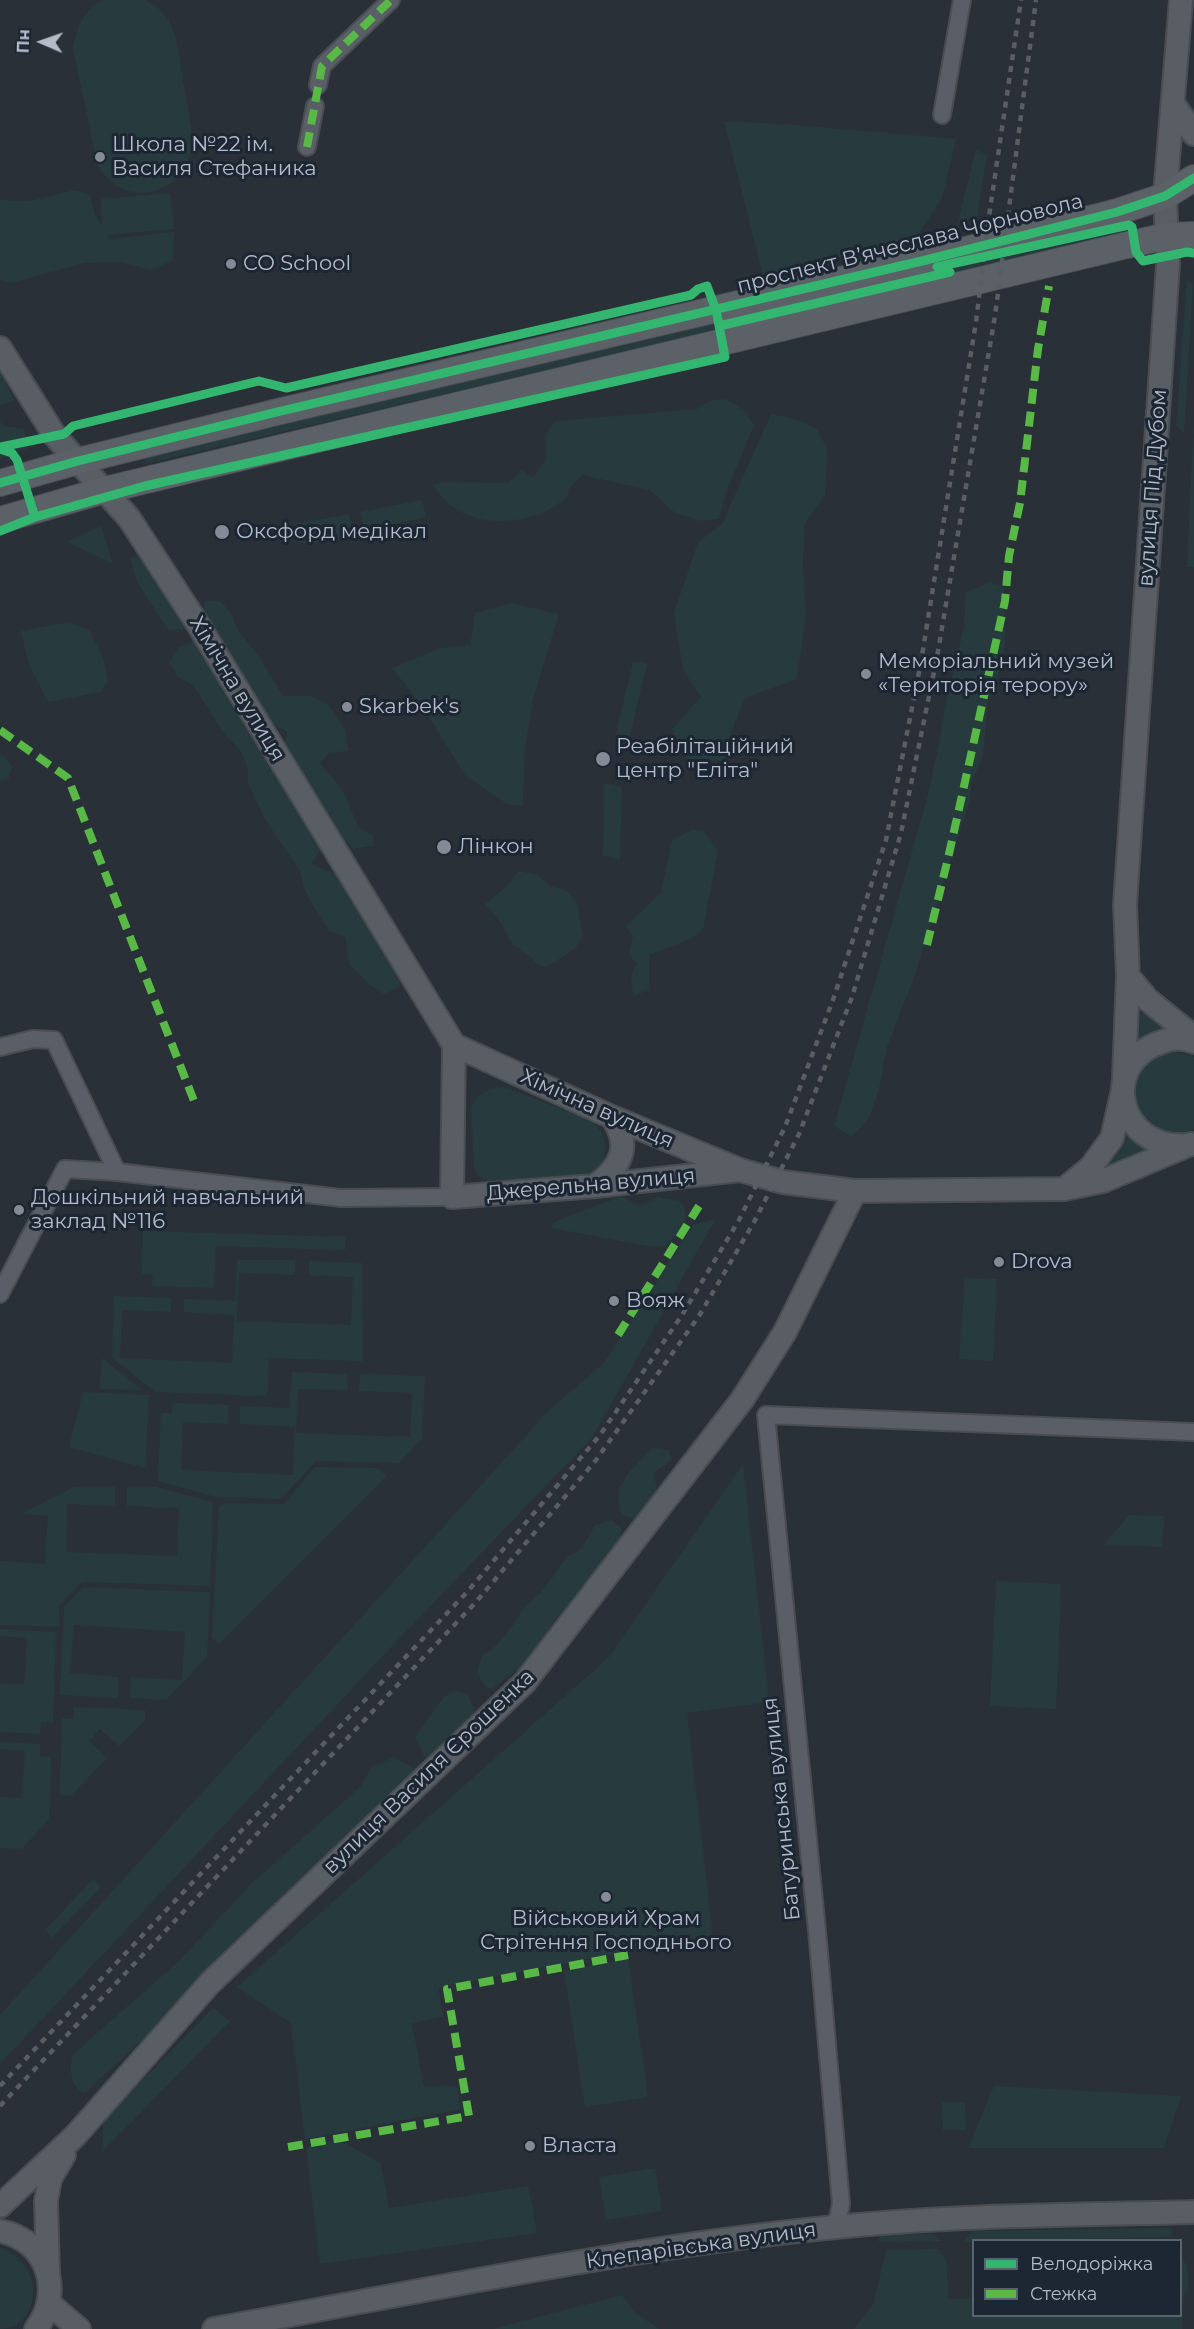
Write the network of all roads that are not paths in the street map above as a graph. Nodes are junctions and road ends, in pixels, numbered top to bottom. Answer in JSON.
{"nodes":[{"id":1,"x":391,"y":0,"type":"edge"},
{"id":2,"x":962,"y":0,"type":"edge"},
{"id":3,"x":1181,"y":0,"type":"edge"},
{"id":4,"x":318,"y":85,"type":"dead end"},
{"id":5,"x":1174,"y":105,"type":"junction"},
{"id":6,"x":315,"y":106,"type":"dead end"},
{"id":7,"x":942,"y":115,"type":"dead end"},
{"id":8,"x":1194,"y":134,"type":"edge"},
{"id":9,"x":307,"y":147,"type":"dead end"},
{"id":10,"x":1194,"y":178,"type":"edge"},
{"id":11,"x":1165,"y":196,"type":"junction"},
{"id":12,"x":1194,"y":235,"type":"edge"},
{"id":13,"x":1167,"y":236,"type":"junction"},
{"id":14,"x":0,"y":348,"type":"edge"},
{"id":15,"x":78,"y":461,"type":"junction"},
{"id":16,"x":0,"y":483,"type":"edge"},
{"id":17,"x":105,"y":490,"type":"junction"},
{"id":18,"x":0,"y":520,"type":"edge"},
{"id":19,"x":1128,"y":976,"type":"junction"},
{"id":20,"x":1194,"y":1037,"type":"edge"},
{"id":21,"x":1194,"y":1042,"type":"edge"},
{"id":22,"x":454,"y":1045,"type":"junction"},
{"id":23,"x":0,"y":1047,"type":"edge"},
{"id":24,"x":1124,"y":1084,"type":"junction"},
{"id":25,"x":612,"y":1117,"type":"junction"},
{"id":26,"x":1193,"y":1144,"type":"edge"},
{"id":27,"x":740,"y":1170,"type":"junction"},
{"id":28,"x":117,"y":1172,"type":"junction"},
{"id":29,"x":596,"y":1186,"type":"junction"},
{"id":30,"x":1064,"y":1189,"type":"junction"},
{"id":31,"x":855,"y":1191,"type":"junction"},
{"id":32,"x":452,"y":1197,"type":"junction"},
{"id":33,"x":0,"y":1294,"type":"edge"},
{"id":34,"x":742,"y":1400,"type":"junction"},
{"id":35,"x":766,"y":1415,"type":"junction"},
{"id":36,"x":1194,"y":1432,"type":"edge"},
{"id":37,"x":75,"y":2136,"type":"junction"},
{"id":38,"x":0,"y":2206,"type":"edge"},
{"id":39,"x":1194,"y":2212,"type":"edge"},
{"id":40,"x":836,"y":2227,"type":"junction"},
{"id":41,"x":0,"y":2231,"type":"edge"},
{"id":42,"x":48,"y":2272,"type":"junction"},
{"id":43,"x":50,"y":2304,"type":"junction"},
{"id":44,"x":36,"y":2329,"type":"edge"},
{"id":45,"x":52,"y":2329,"type":"edge"},
{"id":46,"x":79,"y":2329,"type":"edge"},
{"id":47,"x":214,"y":2329,"type":"edge"}],
"edges":[{"from":1,"to":4,"type":"street"},
{"from":2,"to":7,"type":"street"},
{"from":3,"to":5,"type":"street","name":"вулиця Під Дубом"},
{"from":5,"to":8,"type":"street"},
{"from":5,"to":11,"type":"street","name":"вулиця Під Дубом"},
{"from":6,"to":9,"type":"street"},
{"from":10,"to":11,"type":"main road","name":"проспект Вʼячеслава Чорновола"},
{"from":11,"to":13,"type":"street","name":"вулиця Під Дубом"},
{"from":11,"to":15,"type":"main road","name":"проспект Вʼячеслава Чорновола"},
{"from":12,"to":13,"type":"main road"},
{"from":13,"to":17,"type":"main road"},
{"from":13,"to":19,"type":"street","name":"вулиця Під Дубом"},
{"from":14,"to":15,"type":"street","name":"Хімічна вулиця"},
{"from":15,"to":16,"type":"main road","name":"проспект Вʼячеслава Чорновола"},
{"from":15,"to":17,"type":"street","name":"Хімічна вулиця"},
{"from":17,"to":18,"type":"main road"},
{"from":17,"to":22,"type":"street","name":"Хімічна вулиця"},
{"from":19,"to":20,"type":"street"},
{"from":19,"to":24,"type":"street","name":"вулиця Під Дубом"},
{"from":21,"to":24,"type":"street"},
{"from":22,"to":25,"type":"street","name":"Хімічна вулиця"},
{"from":22,"to":32,"type":"street"},
{"from":23,"to":28,"type":"street"},
{"from":24,"to":26,"type":"street"},
{"from":24,"to":30,"type":"street"},
{"from":25,"to":27,"type":"street","name":"Хімічна вулиця"},
{"from":25,"to":29,"type":"street"},
{"from":26,"to":30,"type":"street","name":"Джерельна вулиця"},
{"from":27,"to":29,"type":"street","name":"Джерельна вулиця"},
{"from":27,"to":31,"type":"street","name":"Джерельна вулиця"},
{"from":28,"to":32,"type":"street","name":"Джерельна вулиця"},
{"from":28,"to":33,"type":"street","name":"Джерельна вулиця"},
{"from":29,"to":32,"type":"street","name":"Джерельна вулиця"},
{"from":30,"to":31,"type":"street","name":"Джерельна вулиця"},
{"from":31,"to":34,"type":"street","name":"вулиця Василя Єрошенка"},
{"from":34,"to":35,"type":"street"},
{"from":34,"to":37,"type":"street","name":"вулиця Василя Єрошенка"},
{"from":35,"to":36,"type":"street"},
{"from":35,"to":40,"type":"street","name":"Батуринська вулиця"},
{"from":37,"to":38,"type":"street","name":"вулиця Василя Єрошенка"},
{"from":37,"to":42,"type":"street","name":"вулиця Василя Єрошенка"},
{"from":39,"to":40,"type":"street","name":"Клепарівська вулиця"},
{"from":40,"to":47,"type":"street","name":"Клепарівська вулиця"},
{"from":41,"to":42,"type":"street","name":"вулиця Василя Єрошенка"},
{"from":42,"to":43,"type":"street","name":"вулиця Василя Єрошенка"},
{"from":43,"to":44,"type":"street"},
{"from":43,"to":45,"type":"street"},
{"from":43,"to":46,"type":"street"}]}
